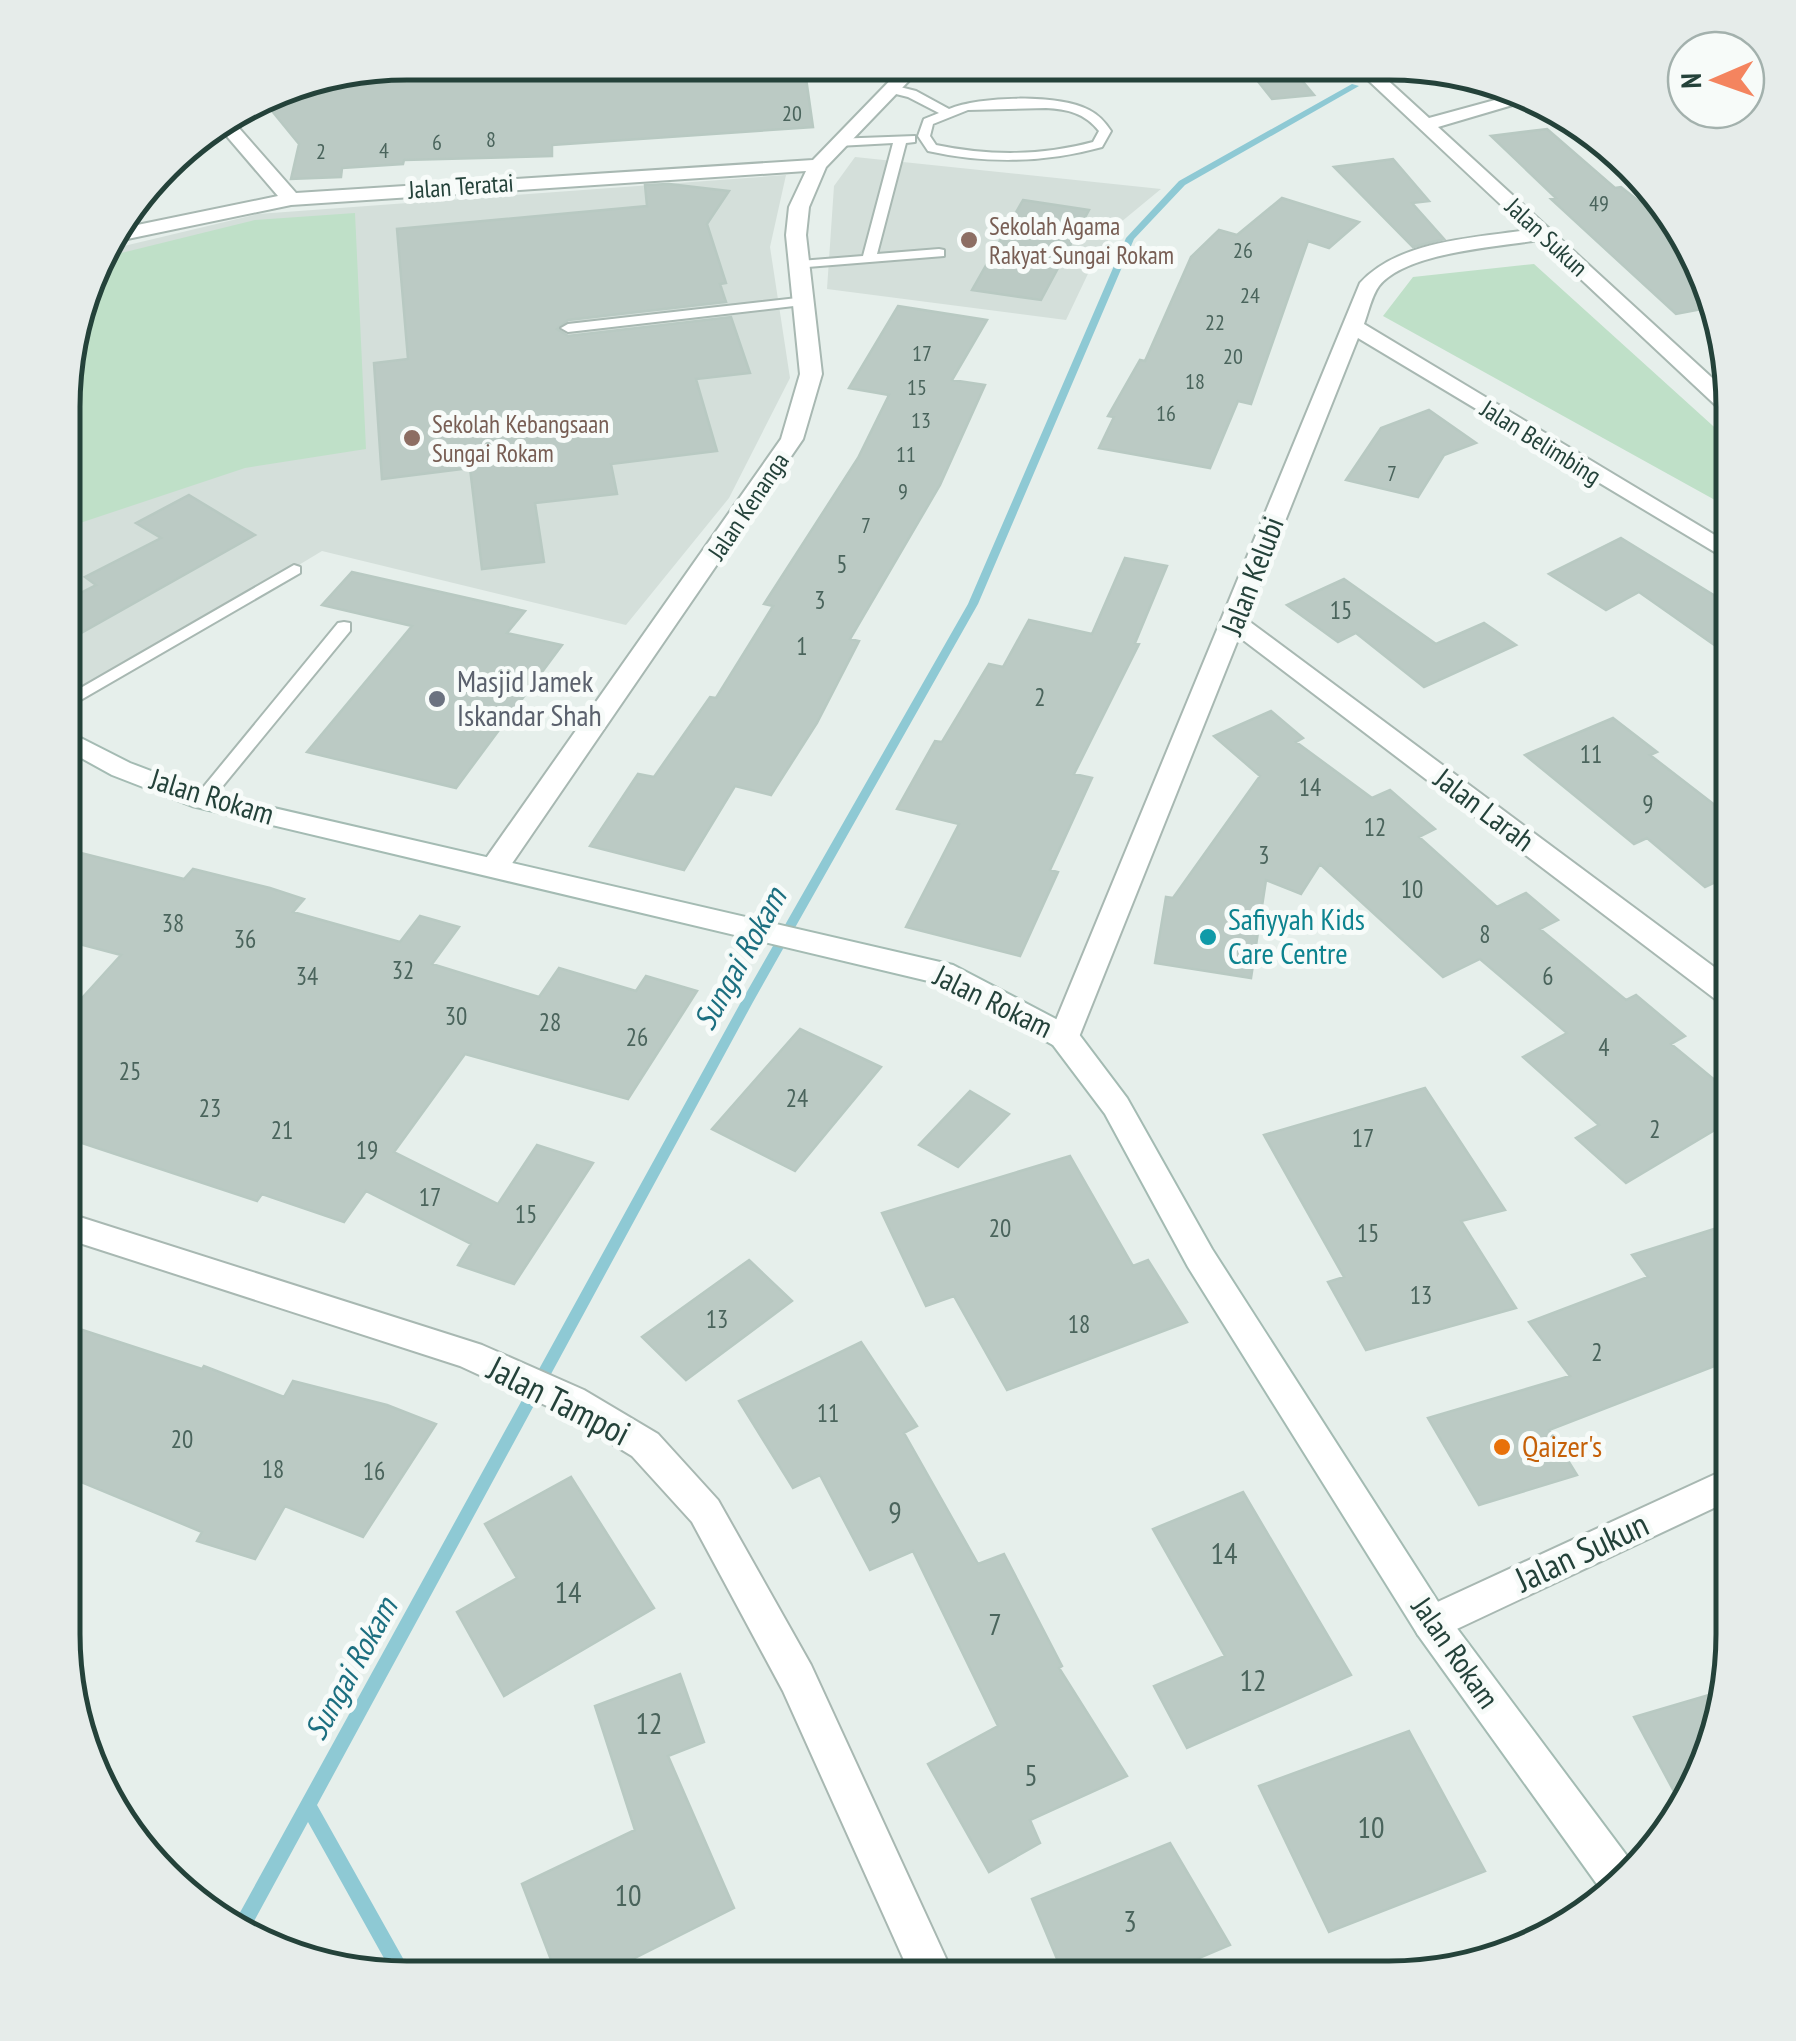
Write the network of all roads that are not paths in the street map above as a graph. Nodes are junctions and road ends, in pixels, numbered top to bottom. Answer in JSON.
{"nodes":[{"id":1,"x":901,"y":80,"type":"edge"},
{"id":2,"x":1377,"y":80,"type":"edge"},
{"id":3,"x":892,"y":89,"type":"junction"},
{"id":4,"x":1507,"y":102,"type":"edge"},
{"id":5,"x":944,"y":112,"type":"junction"},
{"id":6,"x":1424,"y":125,"type":"junction"},
{"id":7,"x":232,"y":131,"type":"edge"},
{"id":8,"x":924,"y":136,"type":"junction"},
{"id":9,"x":838,"y":142,"type":"junction"},
{"id":10,"x":900,"y":142,"type":"junction"},
{"id":11,"x":818,"y":165,"type":"junction"},
{"id":12,"x":291,"y":199,"type":"junction"},
{"id":13,"x":139,"y":220,"type":"edge"},
{"id":14,"x":146,"y":228,"type":"junction"},
{"id":15,"x":131,"y":231,"type":"edge"},
{"id":16,"x":1543,"y":234,"type":"junction"},
{"id":17,"x":938,"y":253,"type":"dead end"},
{"id":18,"x":869,"y":258,"type":"junction"},
{"id":19,"x":800,"y":265,"type":"junction"},
{"id":20,"x":806,"y":301,"type":"junction"},
{"id":21,"x":1350,"y":324,"type":"junction"},
{"id":22,"x":568,"y":328,"type":"dead end"},
{"id":23,"x":1715,"y":392,"type":"edge"},
{"id":24,"x":1715,"y":545,"type":"edge"},
{"id":25,"x":294,"y":570,"type":"dead end"},
{"id":26,"x":1236,"y":624,"type":"junction"},
{"id":27,"x":344,"y":627,"type":"dead end"},
{"id":28,"x":80,"y":695,"type":"edge"},
{"id":29,"x":80,"y":746,"type":"edge"},
{"id":30,"x":202,"y":800,"type":"junction"},
{"id":31,"x":494,"y":868,"type":"junction"},
{"id":32,"x":1715,"y":983,"type":"edge"},
{"id":33,"x":1064,"y":1037,"type":"junction"},
{"id":34,"x":81,"y":1231,"type":"edge"},
{"id":35,"x":1715,"y":1490,"type":"edge"},
{"id":36,"x":1431,"y":1622,"type":"junction"},
{"id":37,"x":1614,"y":1871,"type":"edge"},
{"id":38,"x":926,"y":1960,"type":"edge"}],
"edges":[{"from":1,"to":3,"type":"street","name":"Jalan Kenanga"},
{"from":2,"to":6,"type":"street","name":"Jalan Sukun"},
{"from":3,"to":5,"type":"lane"},
{"from":3,"to":9,"type":"street","name":"Jalan Kenanga"},
{"from":4,"to":6,"type":"street"},
{"from":5,"to":8,"type":"lane"},
{"from":5,"to":8,"type":"lane"},
{"from":6,"to":16,"type":"street","name":"Jalan Sukun"},
{"from":7,"to":12,"type":"street"},
{"from":8,"to":10,"type":"lane"},
{"from":9,"to":10,"type":"lane"},
{"from":9,"to":11,"type":"street","name":"Jalan Kenanga"},
{"from":10,"to":18,"type":"lane"},
{"from":11,"to":12,"type":"street","name":"Jalan Teratai"},
{"from":11,"to":19,"type":"street","name":"Jalan Kenanga"},
{"from":12,"to":14,"type":"street","name":"Jalan Teratai"},
{"from":13,"to":14,"type":"street"},
{"from":14,"to":15,"type":"street","name":"Jalan Teratai"},
{"from":16,"to":21,"type":"street","name":"Jalan Kelubi"},
{"from":16,"to":23,"type":"street","name":"Jalan Sukun"},
{"from":17,"to":18,"type":"lane"},
{"from":18,"to":19,"type":"lane"},
{"from":19,"to":20,"type":"street","name":"Jalan Kenanga"},
{"from":20,"to":22,"type":"lane"},
{"from":20,"to":31,"type":"street","name":"Jalan Kenanga"},
{"from":21,"to":24,"type":"street","name":"Jalan Belimbing"},
{"from":21,"to":26,"type":"street","name":"Jalan Kelubi"},
{"from":25,"to":28,"type":"lane"},
{"from":26,"to":32,"type":"street","name":"Jalan Larah"},
{"from":26,"to":33,"type":"street","name":"Jalan Kelubi"},
{"from":27,"to":30,"type":"lane"},
{"from":29,"to":30,"type":"street","name":"Jalan Rokam"},
{"from":30,"to":31,"type":"street","name":"Jalan Rokam"},
{"from":31,"to":33,"type":"street","name":"Jalan Rokam"},
{"from":33,"to":36,"type":"street","name":"Jalan Rokam"},
{"from":34,"to":38,"type":"street","name":"Jalan Tampoi"},
{"from":35,"to":36,"type":"street","name":"Jalan Sukun"},
{"from":36,"to":37,"type":"street","name":"Jalan Rokam"}]}
